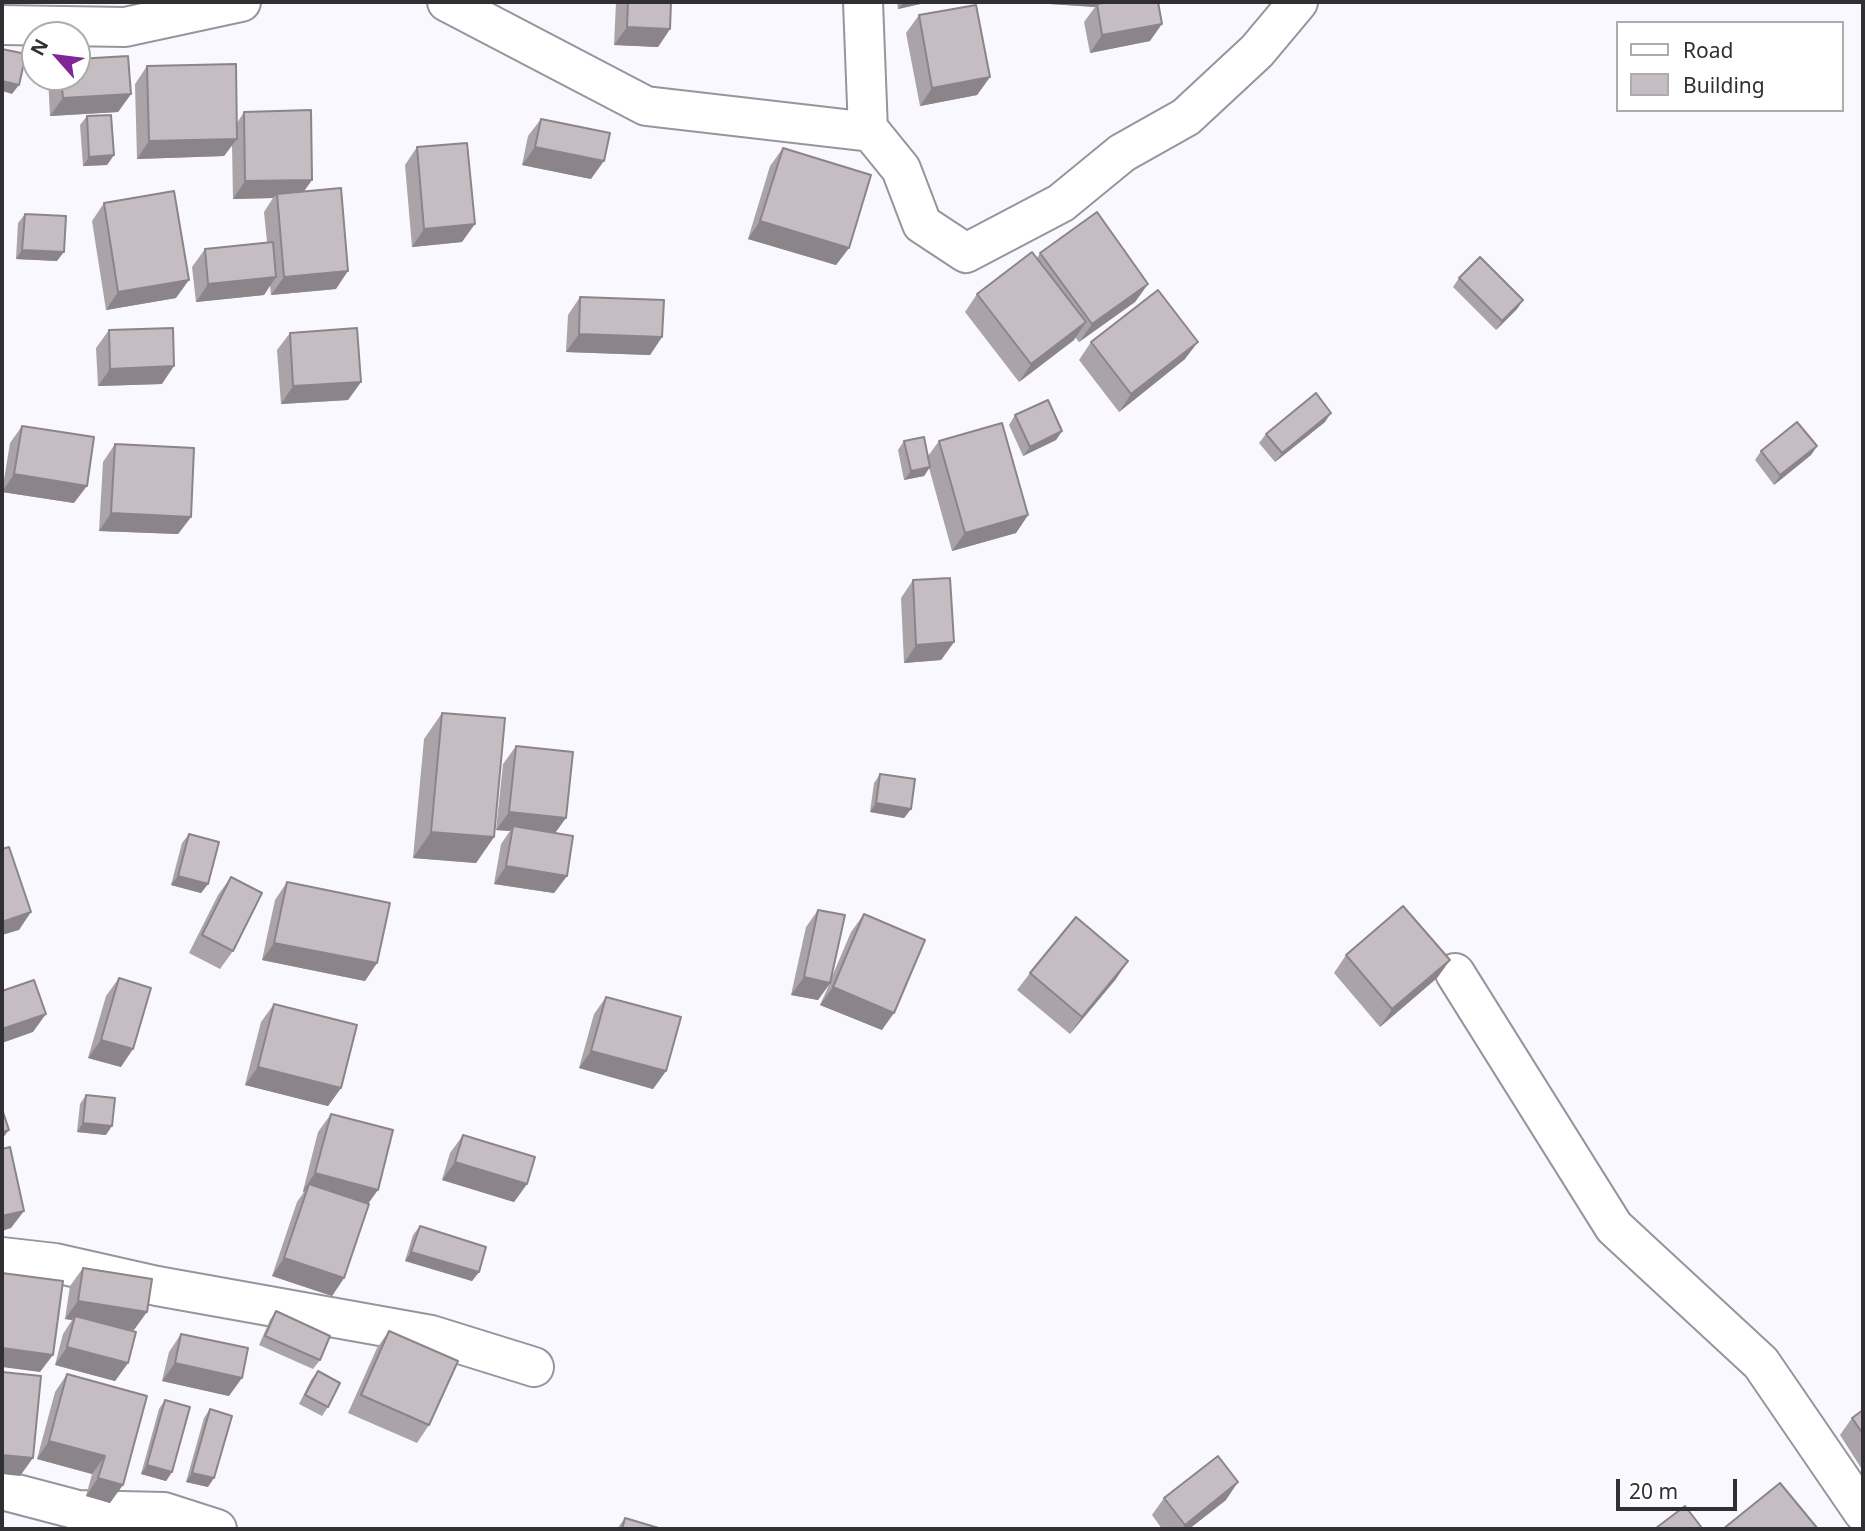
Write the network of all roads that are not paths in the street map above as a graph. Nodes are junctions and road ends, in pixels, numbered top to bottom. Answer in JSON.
{"nodes":[{"id":1,"x":241,"y":2,"type":"edge"},
{"id":2,"x":447,"y":2,"type":"edge"},
{"id":3,"x":863,"y":2,"type":"edge"},
{"id":4,"x":1298,"y":2,"type":"edge"},
{"id":5,"x":2,"y":25,"type":"edge"},
{"id":6,"x":869,"y":131,"type":"junction"},
{"id":7,"x":1455,"y":973,"type":"dead end"},
{"id":8,"x":2,"y":1257,"type":"edge"},
{"id":9,"x":534,"y":1367,"type":"dead end"},
{"id":10,"x":2,"y":1490,"type":"edge"},
{"id":11,"x":1863,"y":1512,"type":"edge"},
{"id":12,"x":217,"y":1529,"type":"edge"}],
"edges":[{"from":1,"to":5,"type":"street"},
{"from":2,"to":6,"type":"street"},
{"from":3,"to":6,"type":"street"},
{"from":4,"to":6,"type":"street"},
{"from":7,"to":11,"type":"street"},
{"from":8,"to":9,"type":"street"},
{"from":10,"to":12,"type":"street"}]}
